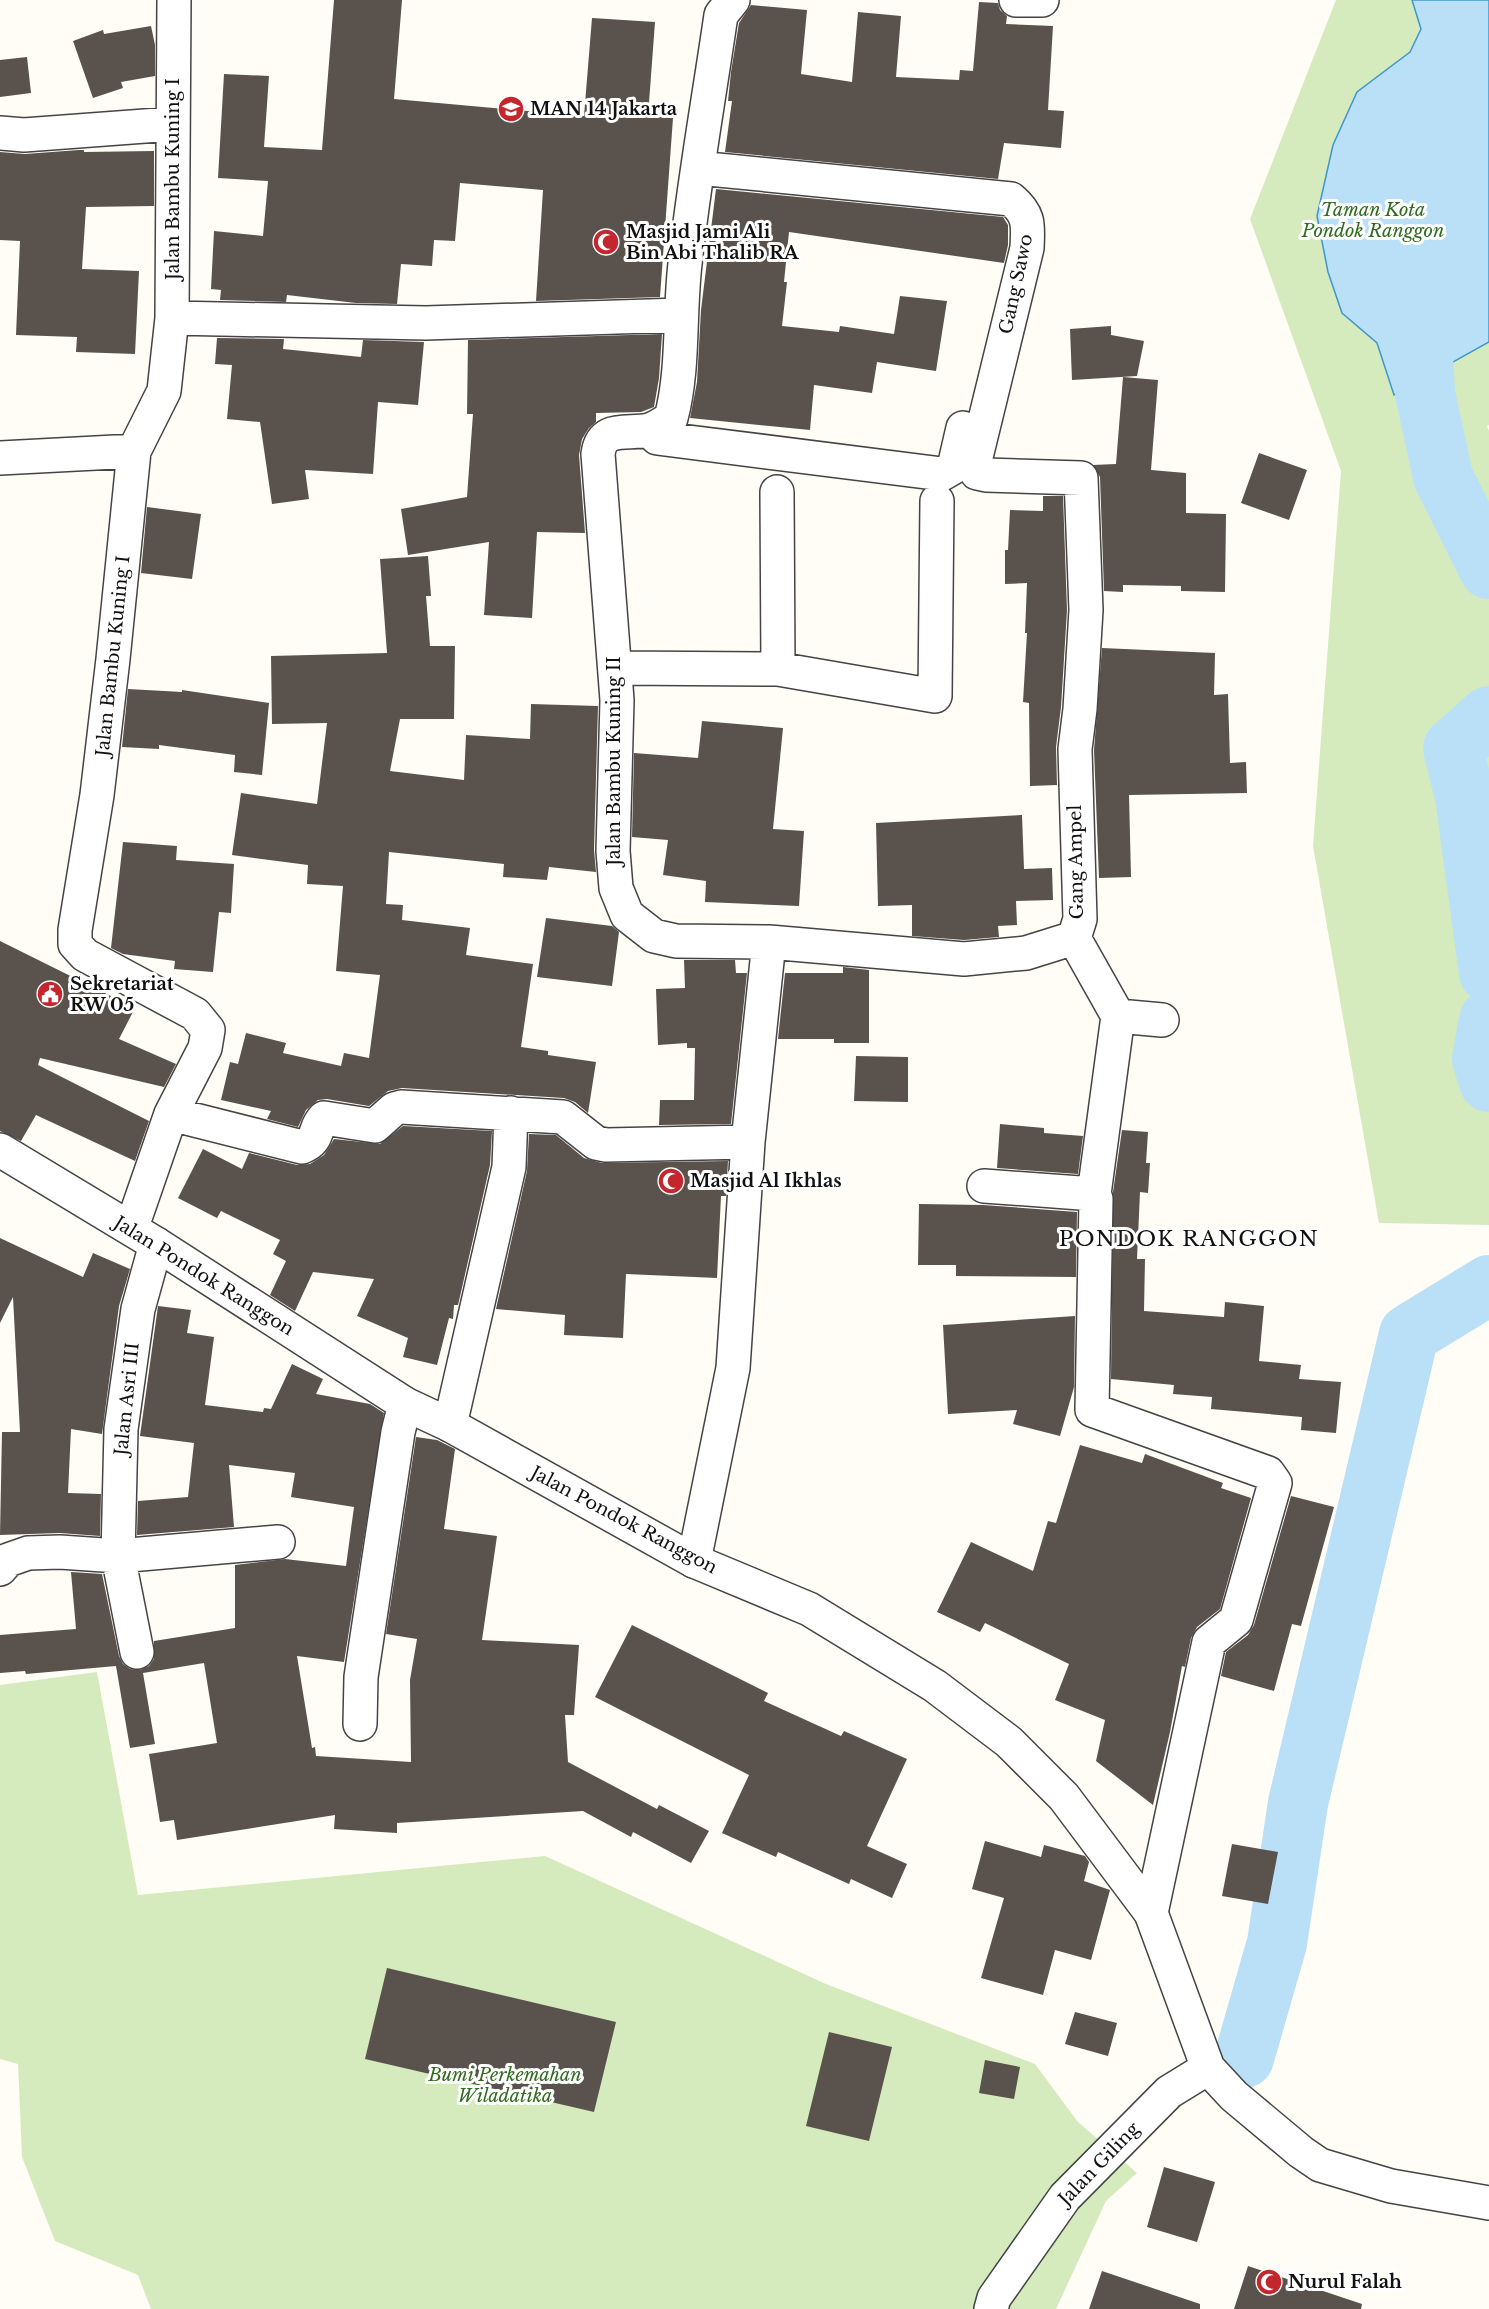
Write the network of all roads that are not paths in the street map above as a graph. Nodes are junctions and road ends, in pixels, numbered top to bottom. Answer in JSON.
{"nodes":[{"id":1,"x":174,"y":0,"type":"edge"},
{"id":2,"x":733,"y":0,"type":"edge"},
{"id":3,"x":1016,"y":0,"type":"edge"},
{"id":4,"x":1042,"y":0,"type":"edge"},
{"id":5,"x":172,"y":124,"type":"junction"},
{"id":6,"x":0,"y":133,"type":"edge"},
{"id":7,"x":698,"y":168,"type":"junction"},
{"id":8,"x":991,"y":297,"type":"dead end"},
{"id":9,"x":680,"y":315,"type":"junction"},
{"id":10,"x":172,"y":318,"type":"junction"},
{"id":11,"x":650,"y":430,"type":"junction"},
{"id":12,"x":134,"y":451,"type":"junction"},
{"id":13,"x":0,"y":458,"type":"edge"},
{"id":14,"x":1081,"y":478,"type":"joint"},
{"id":15,"x":940,"y":487,"type":"junction"},
{"id":16,"x":777,"y":492,"type":"dead end"},
{"id":17,"x":615,"y":668,"type":"junction"},
{"id":18,"x":778,"y":669,"type":"junction"},
{"id":19,"x":1074,"y":938,"type":"junction"},
{"id":20,"x":769,"y":942,"type":"junction"},
{"id":21,"x":1118,"y":1017,"type":"junction"},
{"id":22,"x":1162,"y":1020,"type":"dead end"},
{"id":23,"x":511,"y":1113,"type":"junction"},
{"id":24,"x":171,"y":1114,"type":"junction"},
{"id":25,"x":748,"y":1142,"type":"junction"},
{"id":26,"x":0,"y":1150,"type":"edge"},
{"id":27,"x":984,"y":1186,"type":"dead end"},
{"id":28,"x":1094,"y":1194,"type":"junction"},
{"id":29,"x":125,"y":1225,"type":"junction"},
{"id":30,"x":156,"y":1245,"type":"junction"},
{"id":31,"x":405,"y":1404,"type":"junction"},
{"id":32,"x":450,"y":1425,"type":"junction"},
{"id":33,"x":279,"y":1542,"type":"dead end"},
{"id":34,"x":118,"y":1556,"type":"junction"},
{"id":35,"x":694,"y":1561,"type":"junction"},
{"id":36,"x":0,"y":1569,"type":"edge"},
{"id":37,"x":136,"y":1652,"type":"dead end"},
{"id":38,"x":360,"y":1724,"type":"dead end"},
{"id":39,"x":1151,"y":1912,"type":"junction"},
{"id":40,"x":1208,"y":2068,"type":"junction"},
{"id":41,"x":1489,"y":2203,"type":"edge"},
{"id":42,"x":991,"y":2309,"type":"edge"}],
"edges":[{"from":1,"to":5,"type":"street","name":"Jalan Bambu Kuning I"},
{"from":2,"to":7,"type":"street"},
{"from":3,"to":4,"type":"street"},
{"from":5,"to":6,"type":"street"},
{"from":5,"to":10,"type":"street","name":"Jalan Bambu Kuning I"},
{"from":7,"to":9,"type":"street"},
{"from":7,"to":14,"type":"street","name":"Gang Sawo"},
{"from":8,"to":15,"type":"street"},
{"from":9,"to":10,"type":"street"},
{"from":9,"to":11,"type":"street"},
{"from":10,"to":12,"type":"street","name":"Jalan Bambu Kuning I"},
{"from":11,"to":15,"type":"street"},
{"from":11,"to":17,"type":"street","name":"Jalan Bambu Kuning II"},
{"from":12,"to":13,"type":"street"},
{"from":12,"to":24,"type":"street","name":"Jalan Bambu Kuning I"},
{"from":14,"to":19,"type":"street","name":"Gang Ampel"},
{"from":15,"to":18,"type":"street"},
{"from":16,"to":18,"type":"street"},
{"from":17,"to":18,"type":"street"},
{"from":17,"to":20,"type":"street","name":"Jalan Bambu Kuning II"},
{"from":19,"to":20,"type":"street","name":"Gang Ampel"},
{"from":19,"to":21,"type":"street"},
{"from":20,"to":25,"type":"street"},
{"from":21,"to":22,"type":"street"},
{"from":21,"to":28,"type":"street"},
{"from":23,"to":24,"type":"street"},
{"from":23,"to":25,"type":"street"},
{"from":23,"to":32,"type":"street"},
{"from":24,"to":29,"type":"street","name":"Jalan Bambu Kuning I"},
{"from":25,"to":35,"type":"street"},
{"from":26,"to":29,"type":"street","name":"Jalan Pondok Ranggon"},
{"from":27,"to":28,"type":"street"},
{"from":28,"to":39,"type":"street"},
{"from":29,"to":30,"type":"street","name":"Jalan Pondok Ranggon"},
{"from":30,"to":31,"type":"street","name":"Jalan Pondok Ranggon"},
{"from":30,"to":34,"type":"street","name":"Jalan Asri III"},
{"from":31,"to":32,"type":"street","name":"Jalan Pondok Ranggon"},
{"from":31,"to":38,"type":"street"},
{"from":32,"to":35,"type":"street","name":"Jalan Pondok Ranggon"},
{"from":33,"to":34,"type":"street"},
{"from":34,"to":36,"type":"street"},
{"from":34,"to":37,"type":"street","name":"Jalan Asri III"},
{"from":35,"to":39,"type":"street","name":"Jalan Pondok Ranggon"},
{"from":39,"to":40,"type":"street","name":"Jalan Pondok Ranggon"},
{"from":40,"to":41,"type":"street"},
{"from":40,"to":42,"type":"street","name":"Jalan Giling"}]}
